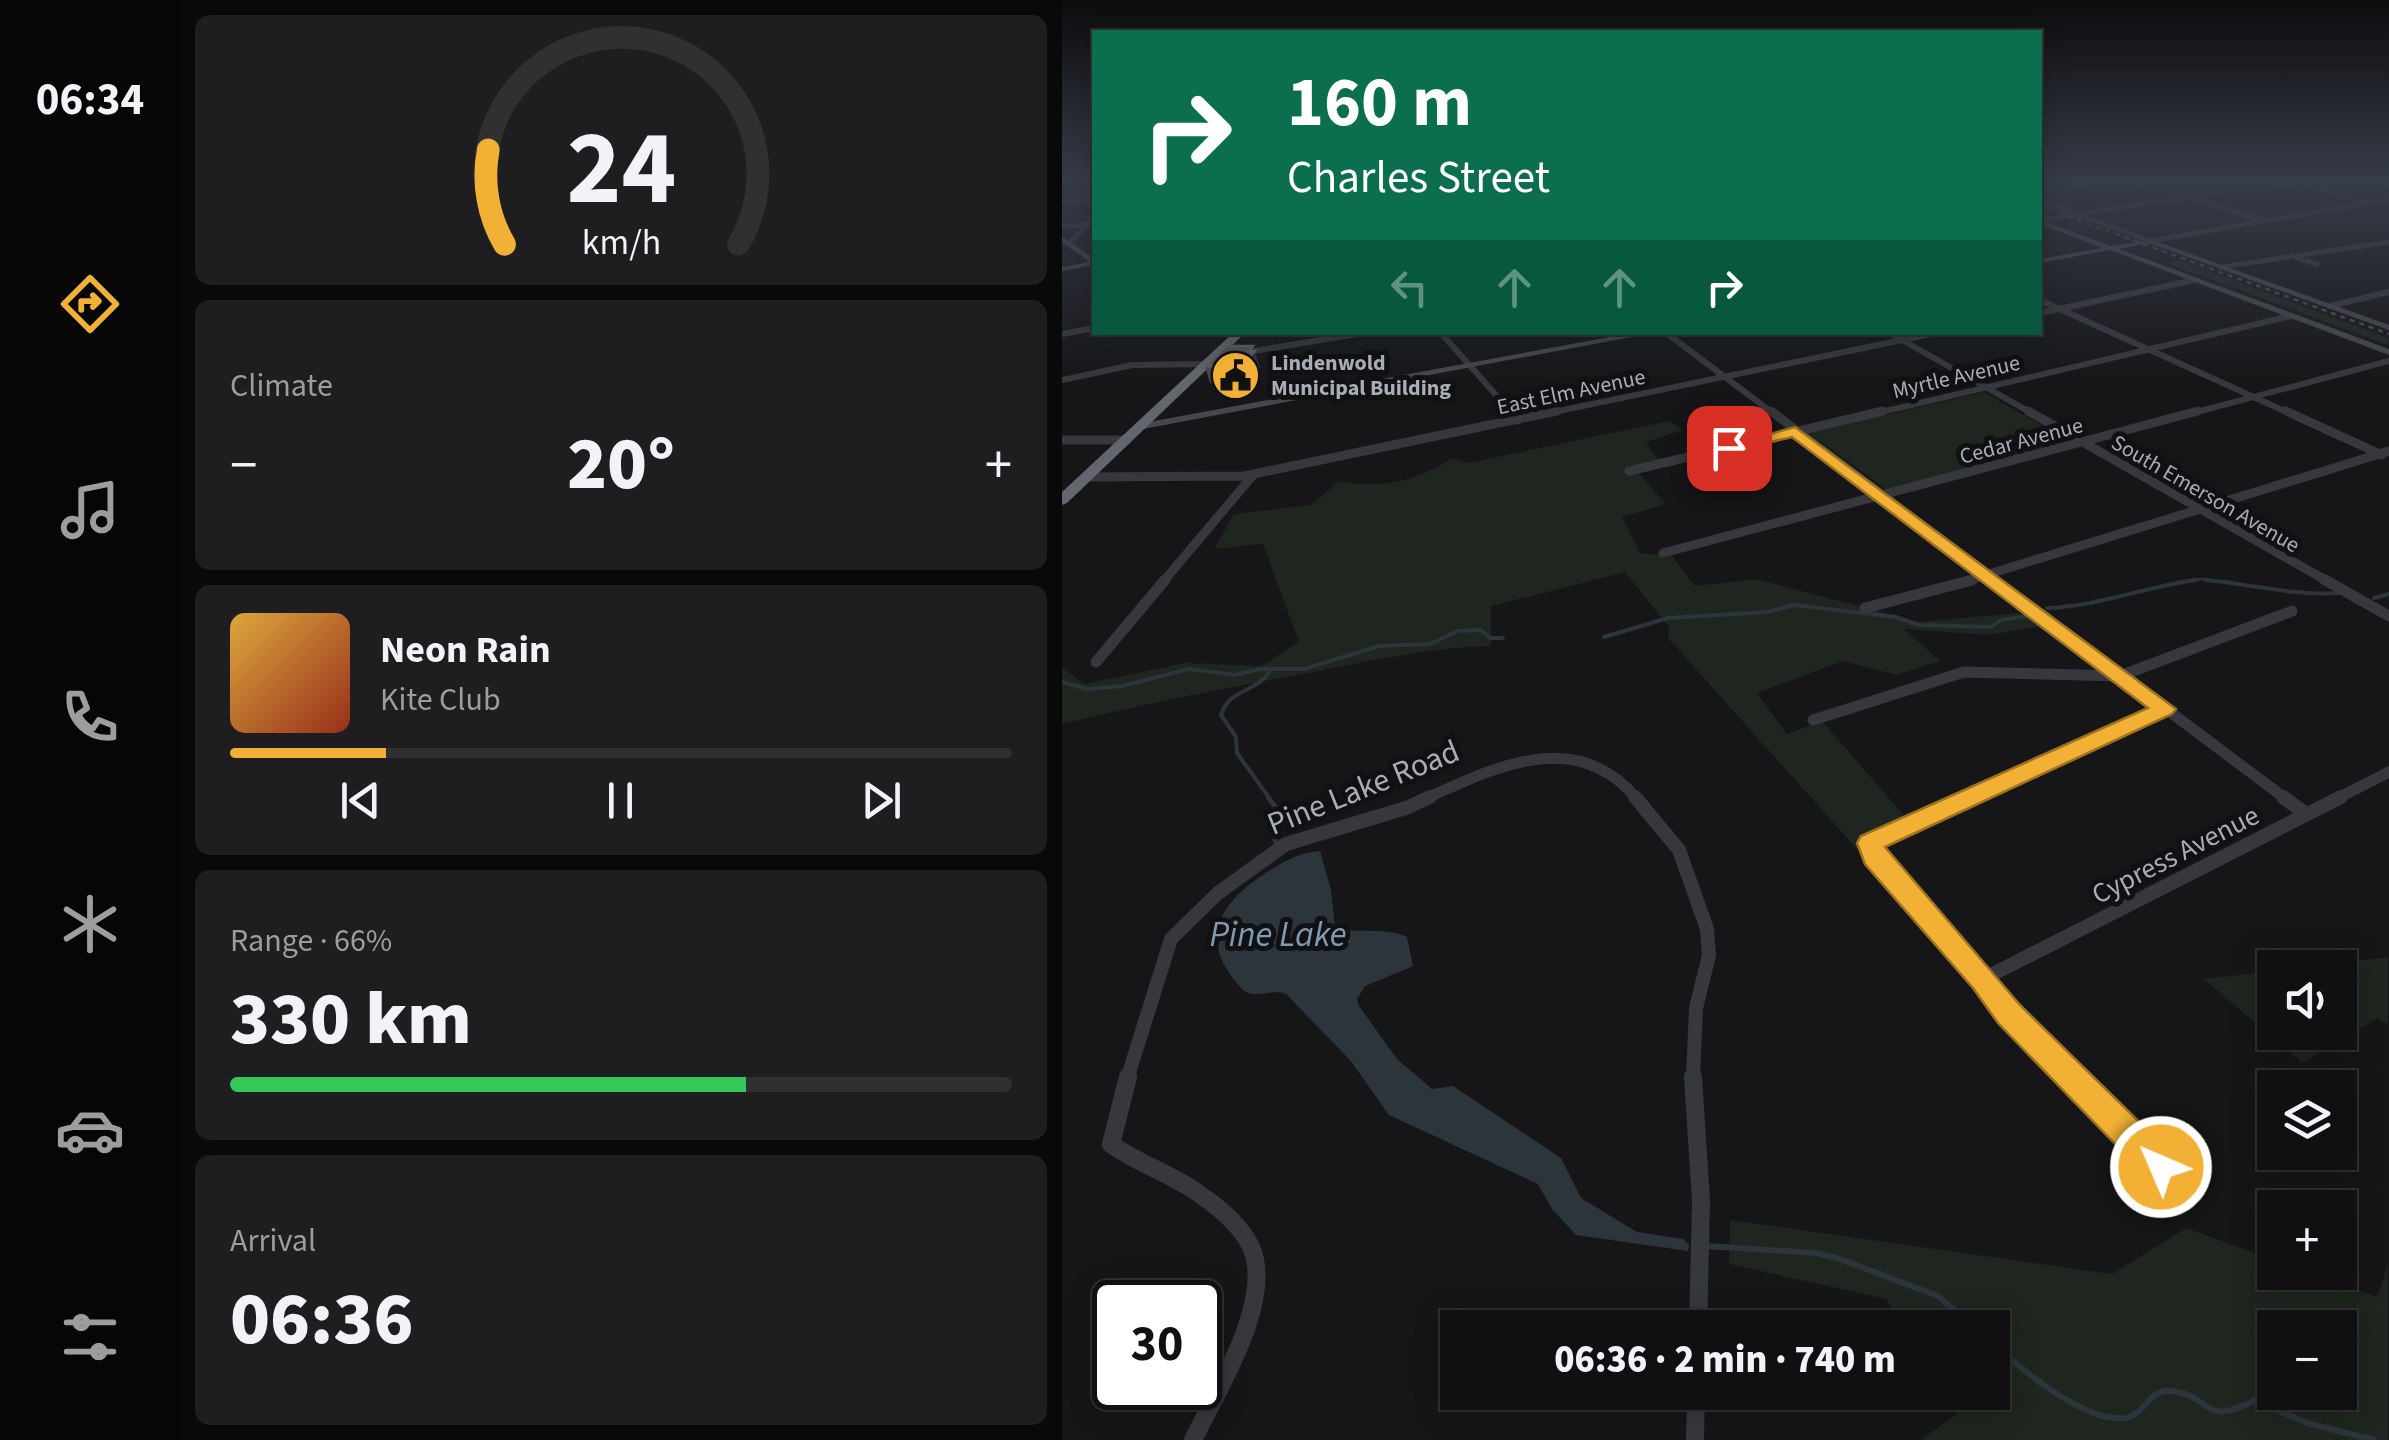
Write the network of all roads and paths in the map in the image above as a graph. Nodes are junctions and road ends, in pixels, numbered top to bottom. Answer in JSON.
{"nodes":[{"id":1,"x":2109,"y":248,"type":"edge"},
{"id":2,"x":2110,"y":248,"type":"edge"},
{"id":3,"x":2170,"y":248,"type":"edge"},
{"id":4,"x":2340,"y":248,"type":"edge"},
{"id":5,"x":2288,"y":255,"type":"junction"},
{"id":6,"x":1092,"y":260,"type":"edge"},
{"id":7,"x":2042,"y":261,"type":"edge"},
{"id":8,"x":2317,"y":264,"type":"dead end"},
{"id":9,"x":2221,"y":267,"type":"junction"},
{"id":10,"x":1062,"y":269,"type":"edge"},
{"id":11,"x":2195,"y":280,"type":"junction"},
{"id":12,"x":2388,"y":292,"type":"edge"},
{"id":13,"x":2042,"y":301,"type":"edge"},
{"id":14,"x":2330,"y":306,"type":"junction"},
{"id":15,"x":2059,"y":309,"type":"junction"},
{"id":16,"x":2042,"y":313,"type":"edge"},
{"id":17,"x":2291,"y":316,"type":"junction"},
{"id":18,"x":1092,"y":328,"type":"edge"},
{"id":19,"x":2388,"y":328,"type":"edge"},
{"id":20,"x":1062,"y":334,"type":"edge"},
{"id":21,"x":1238,"y":335,"type":"edge"},
{"id":22,"x":1353,"y":335,"type":"edge"},
{"id":23,"x":1443,"y":335,"type":"edge"},
{"id":24,"x":1638,"y":335,"type":"edge"},
{"id":25,"x":1669,"y":335,"type":"edge"},
{"id":26,"x":1893,"y":335,"type":"edge"},
{"id":27,"x":1926,"y":335,"type":"edge"},
{"id":28,"x":1902,"y":340,"type":"junction"},
{"id":29,"x":2148,"y":349,"type":"junction"},
{"id":30,"x":2388,"y":352,"type":"edge"},
{"id":31,"x":1210,"y":361,"type":"junction"},
{"id":32,"x":2388,"y":361,"type":"edge"},
{"id":33,"x":1470,"y":367,"type":"junction"},
{"id":34,"x":1723,"y":377,"type":"junction"},
{"id":35,"x":1062,"y":380,"type":"edge"},
{"id":36,"x":1985,"y":388,"type":"junction"},
{"id":37,"x":2254,"y":396,"type":"junction"},
{"id":38,"x":1518,"y":420,"type":"junction"},
{"id":39,"x":1143,"y":426,"type":"junction"},
{"id":40,"x":1795,"y":432,"type":"junction"},
{"id":41,"x":1062,"y":440,"type":"edge"},
{"id":42,"x":1127,"y":440,"type":"junction"},
{"id":43,"x":2081,"y":442,"type":"junction"},
{"id":44,"x":2385,"y":454,"type":"edge"},
{"id":45,"x":1628,"y":471,"type":"dead end"},
{"id":46,"x":1254,"y":474,"type":"junction"},
{"id":47,"x":1088,"y":477,"type":"junction"},
{"id":48,"x":1880,"y":496,"type":"junction"},
{"id":49,"x":1062,"y":500,"type":"edge"},
{"id":50,"x":2201,"y":510,"type":"junction"},
{"id":51,"x":1662,"y":553,"type":"dead end"},
{"id":52,"x":1986,"y":576,"type":"junction"},
{"id":53,"x":1865,"y":608,"type":"dead end"},
{"id":54,"x":2292,"y":611,"type":"dead end"},
{"id":55,"x":2388,"y":616,"type":"edge"},
{"id":56,"x":1096,"y":662,"type":"dead end"},
{"id":57,"x":2120,"y":676,"type":"junction"},
{"id":58,"x":2164,"y":709,"type":"junction"},
{"id":59,"x":1813,"y":720,"type":"dead end"},
{"id":60,"x":2388,"y":772,"type":"edge"},
{"id":61,"x":2306,"y":814,"type":"junction"},
{"id":62,"x":1984,"y":979,"type":"junction"},
{"id":63,"x":2183,"y":1186,"type":"dead end"},
{"id":64,"x":1699,"y":1310,"type":"edge"},
{"id":65,"x":1696,"y":1410,"type":"edge"},
{"id":66,"x":1192,"y":1440,"type":"edge"},
{"id":67,"x":1695,"y":1440,"type":"edge"}],
"edges":[{"from":1,"to":7,"type":"street"},
{"from":2,"to":11,"type":"street"},
{"from":3,"to":9,"type":"street"},
{"from":4,"to":5,"type":"street"},
{"from":5,"to":8,"type":"street"},
{"from":5,"to":9,"type":"street"},
{"from":6,"to":10,"type":"street"},
{"from":9,"to":14,"type":"street"},
{"from":11,"to":15,"type":"street"},
{"from":11,"to":17,"type":"street"},
{"from":12,"to":14,"type":"street"},
{"from":13,"to":15,"type":"street"},
{"from":14,"to":19,"type":"street"},
{"from":15,"to":16,"type":"street"},
{"from":15,"to":29,"type":"street"},
{"from":17,"to":29,"type":"street","name":"Myrtle Avenue"},
{"from":17,"to":30,"type":"street"},
{"from":18,"to":20,"type":"street"},
{"from":21,"to":31,"type":"highway"},
{"from":22,"to":31,"type":"street"},
{"from":23,"to":33,"type":"street"},
{"from":24,"to":33,"type":"street"},
{"from":25,"to":34,"type":"street"},
{"from":26,"to":28,"type":"street","name":"South Emerson Avenue"},
{"from":27,"to":28,"type":"street","name":"East Elm Avenue"},
{"from":28,"to":34,"type":"street","name":"East Elm Avenue"},
{"from":28,"to":36,"type":"street","name":"South Emerson Avenue"},
{"from":29,"to":36,"type":"street","name":"Myrtle Avenue"},
{"from":29,"to":37,"type":"street"},
{"from":31,"to":35,"type":"street"},
{"from":31,"to":39,"type":"highway"},
{"from":32,"to":37,"type":"street","name":"Cedar Avenue"},
{"from":33,"to":38,"type":"street"},
{"from":33,"to":39,"type":"street"},
{"from":34,"to":38,"type":"street","name":"East Elm Avenue"},
{"from":34,"to":40,"type":"street"},
{"from":36,"to":40,"type":"street","name":"Myrtle Avenue"},
{"from":36,"to":43,"type":"street","name":"South Emerson Avenue"},
{"from":37,"to":43,"type":"street","name":"Cedar Avenue"},
{"from":37,"to":44,"type":"street"},
{"from":38,"to":46,"type":"street","name":"East Elm Avenue"},
{"from":39,"to":42,"type":"highway"},
{"from":40,"to":45,"type":"street","name":"Myrtle Avenue"},
{"from":40,"to":48,"type":"street"},
{"from":41,"to":42,"type":"street"},
{"from":42,"to":47,"type":"highway"},
{"from":43,"to":48,"type":"street","name":"Cedar Avenue"},
{"from":43,"to":50,"type":"street","name":"South Emerson Avenue"},
{"from":44,"to":50,"type":"street"},
{"from":46,"to":47,"type":"street","name":"East Elm Avenue"},
{"from":46,"to":56,"type":"street"},
{"from":47,"to":49,"type":"highway"},
{"from":48,"to":51,"type":"street","name":"Cedar Avenue"},
{"from":48,"to":52,"type":"street"},
{"from":50,"to":52,"type":"street"},
{"from":50,"to":55,"type":"street","name":"South Emerson Avenue"},
{"from":52,"to":53,"type":"street"},
{"from":52,"to":57,"type":"street"},
{"from":54,"to":57,"type":"street"},
{"from":57,"to":58,"type":"street"},
{"from":57,"to":59,"type":"street"},
{"from":58,"to":61,"type":"street"},
{"from":58,"to":62,"type":"street"},
{"from":60,"to":61,"type":"street","name":"Cypress Avenue"},
{"from":61,"to":62,"type":"street","name":"Cypress Avenue"},
{"from":62,"to":63,"type":"street"},
{"from":64,"to":66,"type":"street","name":"Pine Lake Road"},
{"from":65,"to":67,"type":"street"}]}
